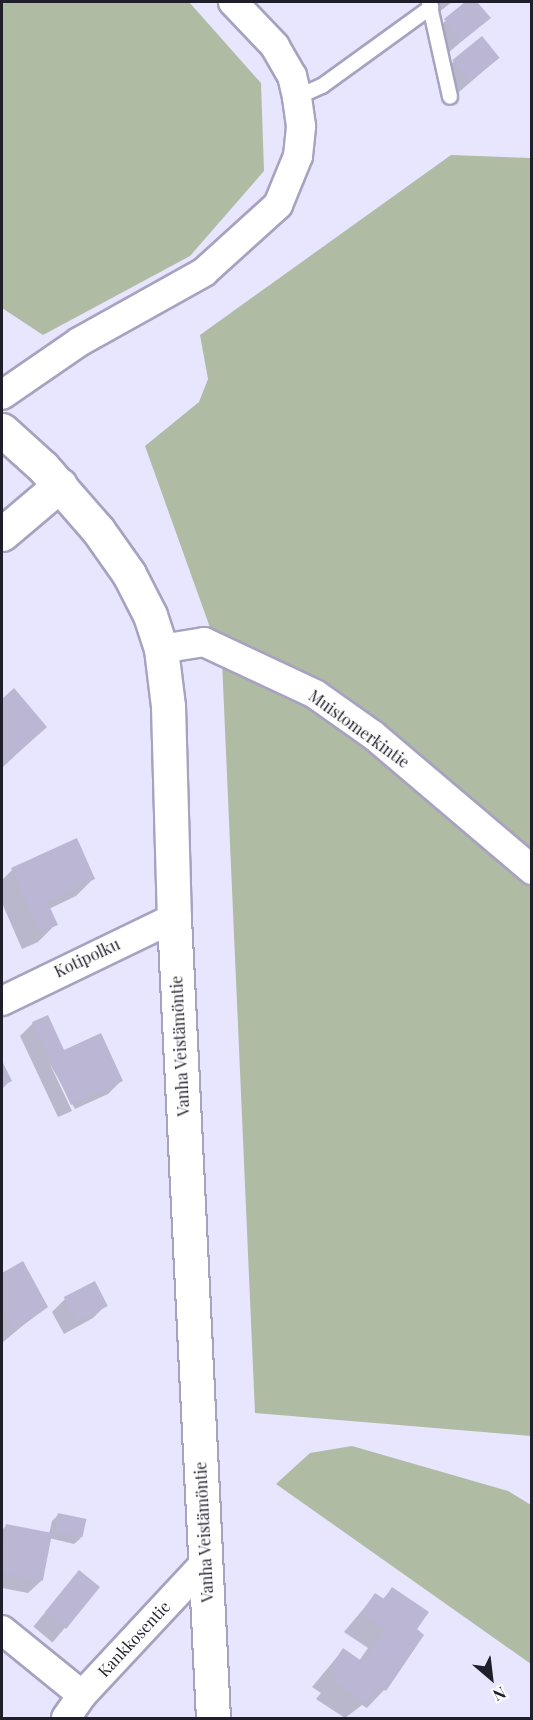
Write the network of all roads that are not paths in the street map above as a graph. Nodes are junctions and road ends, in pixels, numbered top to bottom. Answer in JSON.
{"nodes":[{"id":1,"x":233,"y":2,"type":"edge"},
{"id":2,"x":430,"y":4,"type":"edge"},
{"id":3,"x":297,"y":97,"type":"junction"},
{"id":4,"x":450,"y":97,"type":"dead end"},
{"id":5,"x":2,"y":395,"type":"edge"},
{"id":6,"x":2,"y":430,"type":"edge"},
{"id":7,"x":60,"y":485,"type":"junction"},
{"id":8,"x":2,"y":534,"type":"edge"},
{"id":9,"x":161,"y":649,"type":"junction"},
{"id":10,"x":531,"y":870,"type":"edge"},
{"id":11,"x":174,"y":918,"type":"junction"},
{"id":12,"x":2,"y":1001,"type":"edge"},
{"id":13,"x":205,"y":1563,"type":"junction"},
{"id":14,"x":2,"y":1630,"type":"edge"},
{"id":15,"x":82,"y":1695,"type":"junction"},
{"id":16,"x":66,"y":1719,"type":"edge"},
{"id":17,"x":213,"y":1719,"type":"edge"}],
"edges":[{"from":1,"to":3,"type":"street"},
{"from":2,"to":3,"type":"lane"},
{"from":2,"to":4,"type":"lane"},
{"from":3,"to":5,"type":"street"},
{"from":6,"to":7,"type":"street","name":"Vanha Veistämöntie"},
{"from":7,"to":8,"type":"street"},
{"from":7,"to":9,"type":"street","name":"Vanha Veistämöntie"},
{"from":9,"to":10,"type":"street","name":"Muistomerkintie"},
{"from":9,"to":11,"type":"street","name":"Vanha Veistämöntie"},
{"from":11,"to":12,"type":"street","name":"Kotipolku"},
{"from":11,"to":13,"type":"street","name":"Vanha Veistämöntie"},
{"from":13,"to":15,"type":"street","name":"Kankkosentie"},
{"from":13,"to":17,"type":"street","name":"Vanha Veistämöntie"},
{"from":14,"to":15,"type":"street"},
{"from":15,"to":16,"type":"street","name":"Kankkosentie"}]}
